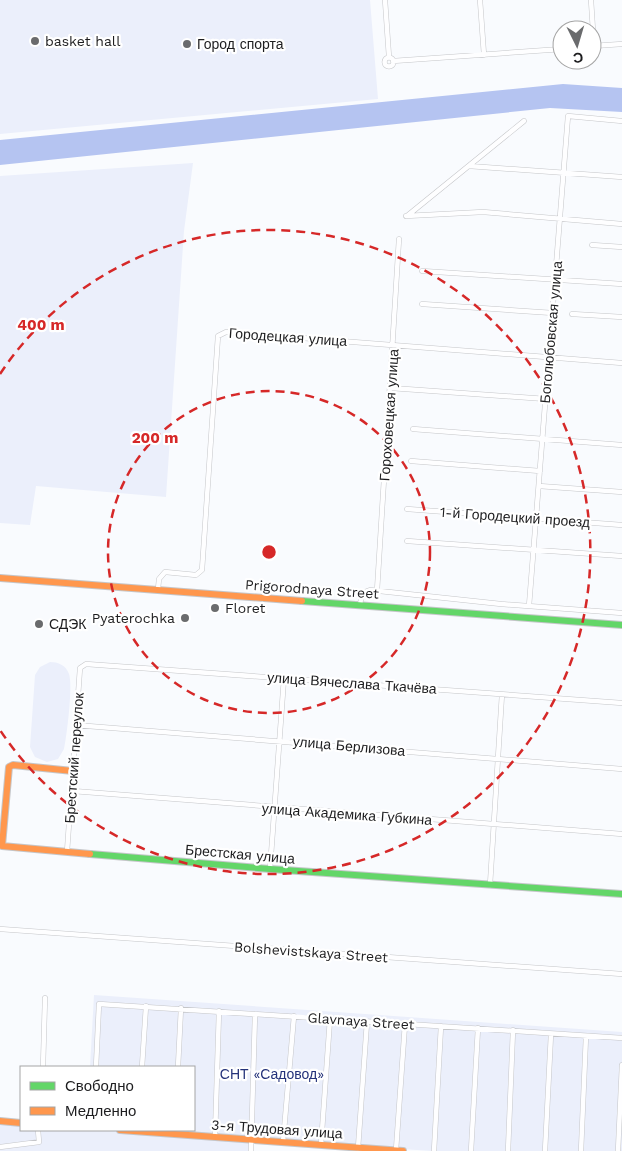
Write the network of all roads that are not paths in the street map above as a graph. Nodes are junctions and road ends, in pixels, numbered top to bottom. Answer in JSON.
{"nodes":[{"id":1,"x":385,"y":0,"type":"edge"},
{"id":2,"x":480,"y":0,"type":"edge"},
{"id":3,"x":591,"y":0,"type":"edge"},
{"id":4,"x":592,"y":20,"type":"edge"},
{"id":5,"x":622,"y":44,"type":"edge"},
{"id":6,"x":602,"y":45,"type":"edge"},
{"id":7,"x":552,"y":50,"type":"edge"},
{"id":8,"x":484,"y":55,"type":"junction"},
{"id":9,"x":524,"y":121,"type":"dead end"},
{"id":10,"x":622,"y":121,"type":"edge"},
{"id":11,"x":469,"y":166,"type":"junction"},
{"id":12,"x":564,"y":172,"type":"junction"},
{"id":13,"x":622,"y":177,"type":"edge"},
{"id":14,"x":560,"y":219,"type":"junction"},
{"id":15,"x":622,"y":224,"type":"edge"},
{"id":16,"x":399,"y":239,"type":"dead end"},
{"id":17,"x":592,"y":245,"type":"dead end"},
{"id":18,"x":622,"y":247,"type":"edge"},
{"id":19,"x":422,"y":270,"type":"dead end"},
{"id":20,"x":556,"y":280,"type":"junction"},
{"id":21,"x":622,"y":284,"type":"edge"},
{"id":22,"x":422,"y":304,"type":"dead end"},
{"id":23,"x":553,"y":313,"type":"junction"},
{"id":24,"x":572,"y":314,"type":"dead end"},
{"id":25,"x":622,"y":317,"type":"edge"},
{"id":26,"x":394,"y":345,"type":"junction"},
{"id":27,"x":549,"y":357,"type":"junction"},
{"id":28,"x":622,"y":362,"type":"edge"},
{"id":29,"x":391,"y":388,"type":"junction"},
{"id":30,"x":546,"y":398,"type":"junction"},
{"id":31,"x":414,"y":429,"type":"dead end"},
{"id":32,"x":543,"y":438,"type":"junction"},
{"id":33,"x":622,"y":444,"type":"edge"},
{"id":34,"x":411,"y":461,"type":"dead end"},
{"id":35,"x":540,"y":471,"type":"junction"},
{"id":36,"x":539,"y":486,"type":"junction"},
{"id":37,"x":622,"y":492,"type":"edge"},
{"id":38,"x":407,"y":509,"type":"dead end"},
{"id":39,"x":536,"y":519,"type":"junction"},
{"id":40,"x":622,"y":525,"type":"edge"},
{"id":41,"x":407,"y":540,"type":"dead end"},
{"id":42,"x":534,"y":549,"type":"junction"},
{"id":43,"x":622,"y":556,"type":"edge"},
{"id":44,"x":0,"y":578,"type":"edge"},
{"id":45,"x":158,"y":589,"type":"junction"},
{"id":46,"x":377,"y":591,"type":"junction"},
{"id":47,"x":501,"y":604,"type":"junction"},
{"id":48,"x":360,"y":605,"type":"junction"},
{"id":49,"x":530,"y":606,"type":"junction"},
{"id":50,"x":622,"y":613,"type":"edge"},
{"id":51,"x":500,"y":616,"type":"junction"},
{"id":52,"x":622,"y":625,"type":"edge"},
{"id":53,"x":82,"y":665,"type":"joint"},
{"id":54,"x":284,"y":678,"type":"junction"},
{"id":55,"x":502,"y":694,"type":"junction"},
{"id":56,"x":622,"y":702,"type":"edge"},
{"id":57,"x":75,"y":725,"type":"junction"},
{"id":58,"x":280,"y":740,"type":"junction"},
{"id":59,"x":498,"y":760,"type":"junction"},
{"id":60,"x":622,"y":769,"type":"edge"},
{"id":61,"x":73,"y":771,"type":"junction"},
{"id":62,"x":73,"y":791,"type":"junction"},
{"id":63,"x":275,"y":808,"type":"junction"},
{"id":64,"x":494,"y":824,"type":"junction"},
{"id":65,"x":622,"y":834,"type":"edge"},
{"id":66,"x":67,"y":852,"type":"junction"},
{"id":67,"x":270,"y":869,"type":"junction"},
{"id":68,"x":490,"y":885,"type":"junction"},
{"id":69,"x":622,"y":894,"type":"edge"},
{"id":70,"x":0,"y":929,"type":"edge"},
{"id":71,"x":622,"y":974,"type":"edge"},
{"id":72,"x":45,"y":998,"type":"dead end"},
{"id":73,"x":146,"y":1006,"type":"junction"},
{"id":74,"x":181,"y":1008,"type":"junction"},
{"id":75,"x":219,"y":1011,"type":"junction"},
{"id":76,"x":256,"y":1014,"type":"junction"},
{"id":77,"x":294,"y":1016,"type":"junction"},
{"id":78,"x":330,"y":1019,"type":"junction"},
{"id":79,"x":367,"y":1022,"type":"junction"},
{"id":80,"x":405,"y":1024,"type":"junction"},
{"id":81,"x":441,"y":1026,"type":"junction"},
{"id":82,"x":478,"y":1028,"type":"junction"},
{"id":83,"x":513,"y":1030,"type":"junction"},
{"id":84,"x":551,"y":1034,"type":"junction"},
{"id":85,"x":586,"y":1036,"type":"junction"},
{"id":86,"x":622,"y":1038,"type":"edge"},
{"id":87,"x":622,"y":1065,"type":"edge"},
{"id":88,"x":43,"y":1066,"type":"edge"},
{"id":89,"x":96,"y":1066,"type":"edge"},
{"id":90,"x":142,"y":1066,"type":"edge"},
{"id":91,"x":178,"y":1066,"type":"edge"},
{"id":92,"x":0,"y":1121,"type":"edge"},
{"id":93,"x":20,"y":1123,"type":"edge"},
{"id":94,"x":38,"y":1131,"type":"edge"},
{"id":95,"x":156,"y":1131,"type":"edge"},
{"id":96,"x":174,"y":1132,"type":"edge"},
{"id":97,"x":215,"y":1136,"type":"junction"},
{"id":98,"x":250,"y":1139,"type":"junction"},
{"id":99,"x":283,"y":1142,"type":"junction"},
{"id":100,"x":320,"y":1145,"type":"junction"},
{"id":101,"x":0,"y":1147,"type":"edge"},
{"id":102,"x":358,"y":1148,"type":"junction"},
{"id":103,"x":385,"y":1150,"type":"edge"},
{"id":104,"x":396,"y":1150,"type":"edge"},
{"id":105,"x":251,"y":1151,"type":"edge"},
{"id":106,"x":403,"y":1151,"type":"edge"},
{"id":107,"x":434,"y":1151,"type":"edge"},
{"id":108,"x":472,"y":1151,"type":"edge"},
{"id":109,"x":508,"y":1151,"type":"edge"},
{"id":110,"x":545,"y":1151,"type":"edge"},
{"id":111,"x":581,"y":1151,"type":"edge"},
{"id":112,"x":618,"y":1151,"type":"edge"}],
"edges":[{"from":1,"to":8,"type":"street"},
{"from":2,"to":8,"type":"street"},
{"from":3,"to":4,"type":"street"},
{"from":5,"to":6,"type":"street"},
{"from":7,"to":8,"type":"street"},
{"from":9,"to":11,"type":"street"},
{"from":10,"to":12,"type":"street","name":"Боголюбовская улица"},
{"from":11,"to":12,"type":"street"},
{"from":11,"to":14,"type":"street"},
{"from":12,"to":13,"type":"street"},
{"from":12,"to":14,"type":"street","name":"Боголюбовская улица"},
{"from":14,"to":15,"type":"street"},
{"from":14,"to":20,"type":"street","name":"Боголюбовская улица"},
{"from":16,"to":26,"type":"street","name":"Гороховецкая улица"},
{"from":17,"to":18,"type":"street"},
{"from":19,"to":20,"type":"street"},
{"from":20,"to":21,"type":"street"},
{"from":20,"to":23,"type":"street","name":"Боголюбовская улица"},
{"from":22,"to":23,"type":"street"},
{"from":23,"to":27,"type":"street","name":"Боголюбовская улица"},
{"from":24,"to":25,"type":"street"},
{"from":26,"to":27,"type":"street","name":"Городецкая улица"},
{"from":26,"to":29,"type":"street","name":"Гороховецкая улица"},
{"from":26,"to":45,"type":"street","name":"Городецкая улица"},
{"from":27,"to":28,"type":"street","name":"Городецкая улица"},
{"from":27,"to":30,"type":"street","name":"Боголюбовская улица"},
{"from":29,"to":30,"type":"street"},
{"from":29,"to":46,"type":"street","name":"Гороховецкая улица"},
{"from":30,"to":32,"type":"street","name":"Боголюбовская улица"},
{"from":31,"to":32,"type":"street"},
{"from":32,"to":33,"type":"street"},
{"from":32,"to":35,"type":"street","name":"Боголюбовская улица"},
{"from":34,"to":35,"type":"street"},
{"from":35,"to":36,"type":"street","name":"Боголюбовская улица"},
{"from":36,"to":37,"type":"street"},
{"from":36,"to":39,"type":"street","name":"Боголюбовская улица"},
{"from":38,"to":39,"type":"street","name":"1-й Городецкий проезд"},
{"from":39,"to":40,"type":"street","name":"1-й Городецкий проезд"},
{"from":39,"to":42,"type":"street","name":"Боголюбовская улица"},
{"from":41,"to":42,"type":"street"},
{"from":42,"to":43,"type":"street"},
{"from":42,"to":49,"type":"street","name":"Боголюбовская улица"},
{"from":44,"to":45,"type":"street","name":"Prigorodnaya Street"},
{"from":45,"to":48,"type":"street","name":"Prigorodnaya Street"},
{"from":46,"to":47,"type":"street"},
{"from":46,"to":48,"type":"street"},
{"from":47,"to":49,"type":"street"},
{"from":47,"to":51,"type":"street"},
{"from":48,"to":51,"type":"street","name":"Prigorodnaya Street"},
{"from":49,"to":50,"type":"street"},
{"from":51,"to":52,"type":"street","name":"Prigorodnaya Street"},
{"from":53,"to":54,"type":"street","name":"улица Вячеслава Ткачёва"},
{"from":53,"to":57,"type":"street","name":"Брестский переулок"},
{"from":54,"to":55,"type":"street","name":"улица Вячеслава Ткачёва"},
{"from":54,"to":58,"type":"street"},
{"from":55,"to":56,"type":"street","name":"улица Вячеслава Ткачёва"},
{"from":55,"to":59,"type":"street"},
{"from":57,"to":58,"type":"street","name":"улица Берлизова"},
{"from":57,"to":61,"type":"street","name":"Брестский переулок"},
{"from":58,"to":59,"type":"street","name":"улица Берлизова"},
{"from":58,"to":63,"type":"street"},
{"from":59,"to":60,"type":"street","name":"улица Берлизова"},
{"from":59,"to":64,"type":"street"},
{"from":61,"to":62,"type":"street","name":"Брестский переулок"},
{"from":61,"to":66,"type":"street","name":"Брестская улица"},
{"from":62,"to":63,"type":"street","name":"улица Академика Губкина"},
{"from":62,"to":66,"type":"street","name":"Брестский переулок"},
{"from":63,"to":64,"type":"street","name":"улица Академика Губкина"},
{"from":63,"to":67,"type":"street"},
{"from":64,"to":65,"type":"street","name":"улица Академика Губкина"},
{"from":64,"to":68,"type":"street"},
{"from":66,"to":67,"type":"street","name":"Брестская улица"},
{"from":67,"to":68,"type":"street","name":"Брестская улица"},
{"from":68,"to":69,"type":"street","name":"Брестская улица"},
{"from":70,"to":71,"type":"street","name":"Bolshevistskaya Street"},
{"from":72,"to":88,"type":"street"},
{"from":73,"to":74,"type":"street","name":"Glavnaya Street"},
{"from":73,"to":89,"type":"street","name":"Glavnaya Street"},
{"from":73,"to":90,"type":"street"},
{"from":74,"to":75,"type":"street","name":"Glavnaya Street"},
{"from":74,"to":91,"type":"street"},
{"from":75,"to":76,"type":"street","name":"Glavnaya Street"},
{"from":75,"to":97,"type":"street"},
{"from":76,"to":77,"type":"street","name":"Glavnaya Street"},
{"from":76,"to":98,"type":"street"},
{"from":77,"to":78,"type":"street","name":"Glavnaya Street"},
{"from":77,"to":99,"type":"street"},
{"from":78,"to":79,"type":"street","name":"Glavnaya Street"},
{"from":78,"to":100,"type":"street"},
{"from":79,"to":80,"type":"street","name":"Glavnaya Street"},
{"from":79,"to":102,"type":"street"},
{"from":80,"to":81,"type":"street","name":"Glavnaya Street"},
{"from":80,"to":104,"type":"street"},
{"from":81,"to":82,"type":"street","name":"Glavnaya Street"},
{"from":81,"to":107,"type":"street"},
{"from":82,"to":83,"type":"street","name":"Glavnaya Street"},
{"from":82,"to":108,"type":"street"},
{"from":83,"to":84,"type":"street","name":"Glavnaya Street"},
{"from":83,"to":109,"type":"street"},
{"from":84,"to":85,"type":"street","name":"Glavnaya Street"},
{"from":84,"to":110,"type":"street"},
{"from":85,"to":86,"type":"street","name":"Glavnaya Street"},
{"from":85,"to":111,"type":"street"},
{"from":87,"to":112,"type":"street"},
{"from":92,"to":93,"type":"street"},
{"from":94,"to":101,"type":"street"},
{"from":95,"to":96,"type":"street","name":"3-я Трудовая улица"},
{"from":96,"to":97,"type":"street","name":"3-я Трудовая улица"},
{"from":97,"to":98,"type":"street","name":"3-я Трудовая улица"},
{"from":98,"to":99,"type":"street","name":"3-я Трудовая улица"},
{"from":98,"to":105,"type":"street"},
{"from":99,"to":100,"type":"street","name":"3-я Трудовая улица"},
{"from":100,"to":102,"type":"street","name":"3-я Трудовая улица"},
{"from":102,"to":103,"type":"street","name":"3-я Трудовая улица"},
{"from":103,"to":104,"type":"street","name":"3-я Трудовая улица"},
{"from":104,"to":106,"type":"street","name":"3-я Трудовая улица"}]}
